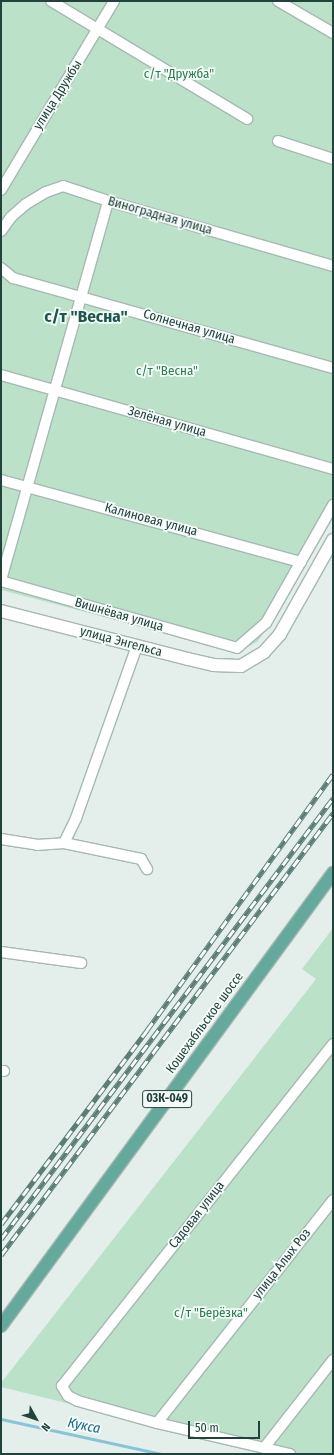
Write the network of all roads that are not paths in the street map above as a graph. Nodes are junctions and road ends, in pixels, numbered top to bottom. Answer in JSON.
{"nodes":[{"id":1,"x":51,"y":1,"type":"edge"},
{"id":2,"x":114,"y":1,"type":"edge"},
{"id":3,"x":278,"y":1,"type":"edge"},
{"id":4,"x":98,"y":29,"type":"junction"},
{"id":5,"x":333,"y":33,"type":"edge"},
{"id":6,"x":247,"y":119,"type":"dead end"},
{"id":7,"x":278,"y":141,"type":"dead end"},
{"id":8,"x":333,"y":159,"type":"edge"},
{"id":9,"x":1,"y":190,"type":"edge"},
{"id":10,"x":108,"y":201,"type":"junction"},
{"id":11,"x":1,"y":231,"type":"edge"},
{"id":12,"x":333,"y":266,"type":"edge"},
{"id":13,"x":1,"y":268,"type":"edge"},
{"id":14,"x":80,"y":297,"type":"junction"},
{"id":15,"x":333,"y":368,"type":"edge"},
{"id":16,"x":1,"y":375,"type":"edge"},
{"id":17,"x":56,"y":389,"type":"junction"},
{"id":18,"x":333,"y":469,"type":"edge"},
{"id":19,"x":1,"y":480,"type":"edge"},
{"id":20,"x":28,"y":487,"type":"junction"},
{"id":21,"x":333,"y":505,"type":"edge"},
{"id":22,"x":333,"y":540,"type":"edge"},
{"id":23,"x":301,"y":562,"type":"junction"},
{"id":24,"x":1,"y":581,"type":"edge"},
{"id":25,"x":1,"y":611,"type":"edge"},
{"id":26,"x":137,"y":646,"type":"junction"},
{"id":27,"x":1,"y":839,"type":"edge"},
{"id":28,"x":64,"y":843,"type":"junction"},
{"id":29,"x":147,"y":869,"type":"dead end"},
{"id":30,"x":332,"y":874,"type":"edge"},
{"id":31,"x":1,"y":952,"type":"edge"},
{"id":32,"x":81,"y":963,"type":"dead end"},
{"id":33,"x":333,"y":1044,"type":"edge"},
{"id":34,"x":333,"y":1200,"type":"edge"},
{"id":35,"x":1,"y":1326,"type":"edge"},
{"id":36,"x":333,"y":1360,"type":"edge"},
{"id":37,"x":157,"y":1423,"type":"junction"},
{"id":38,"x":264,"y":1448,"type":"junction"},
{"id":39,"x":290,"y":1454,"type":"edge"}],
"edges":[{"from":1,"to":4,"type":"street"},
{"from":2,"to":4,"type":"street","name":"улица Дружбы"},
{"from":3,"to":5,"type":"street"},
{"from":4,"to":6,"type":"street"},
{"from":4,"to":9,"type":"street","name":"улица Дружбы"},
{"from":7,"to":8,"type":"street"},
{"from":10,"to":11,"type":"street","name":"Виноградная улица"},
{"from":10,"to":12,"type":"street","name":"Виноградная улица"},
{"from":10,"to":14,"type":"street"},
{"from":13,"to":14,"type":"street","name":"Солнечная улица"},
{"from":14,"to":15,"type":"street","name":"Солнечная улица"},
{"from":14,"to":17,"type":"street"},
{"from":16,"to":17,"type":"street","name":"Зелёная улица"},
{"from":17,"to":18,"type":"street","name":"Зелёная улица"},
{"from":17,"to":20,"type":"street"},
{"from":19,"to":20,"type":"street","name":"Калиновая улица"},
{"from":20,"to":23,"type":"street","name":"Калиновая улица"},
{"from":20,"to":24,"type":"street"},
{"from":21,"to":23,"type":"street"},
{"from":22,"to":26,"type":"street","name":"улица Энгельса"},
{"from":23,"to":24,"type":"street","name":"Вишнёвая улица"},
{"from":25,"to":26,"type":"street","name":"улица Энгельса"},
{"from":26,"to":28,"type":"street"},
{"from":27,"to":28,"type":"street"},
{"from":28,"to":29,"type":"street"},
{"from":30,"to":35,"type":"main road","name":"Кошехабльское шоссе","number":"03К-049"},
{"from":31,"to":32,"type":"street"},
{"from":33,"to":37,"type":"street","name":"Садовая улица"},
{"from":34,"to":37,"type":"street","name":"улица Алых Роз"},
{"from":36,"to":38,"type":"street"},
{"from":37,"to":38,"type":"street"},
{"from":38,"to":39,"type":"street"}]}
